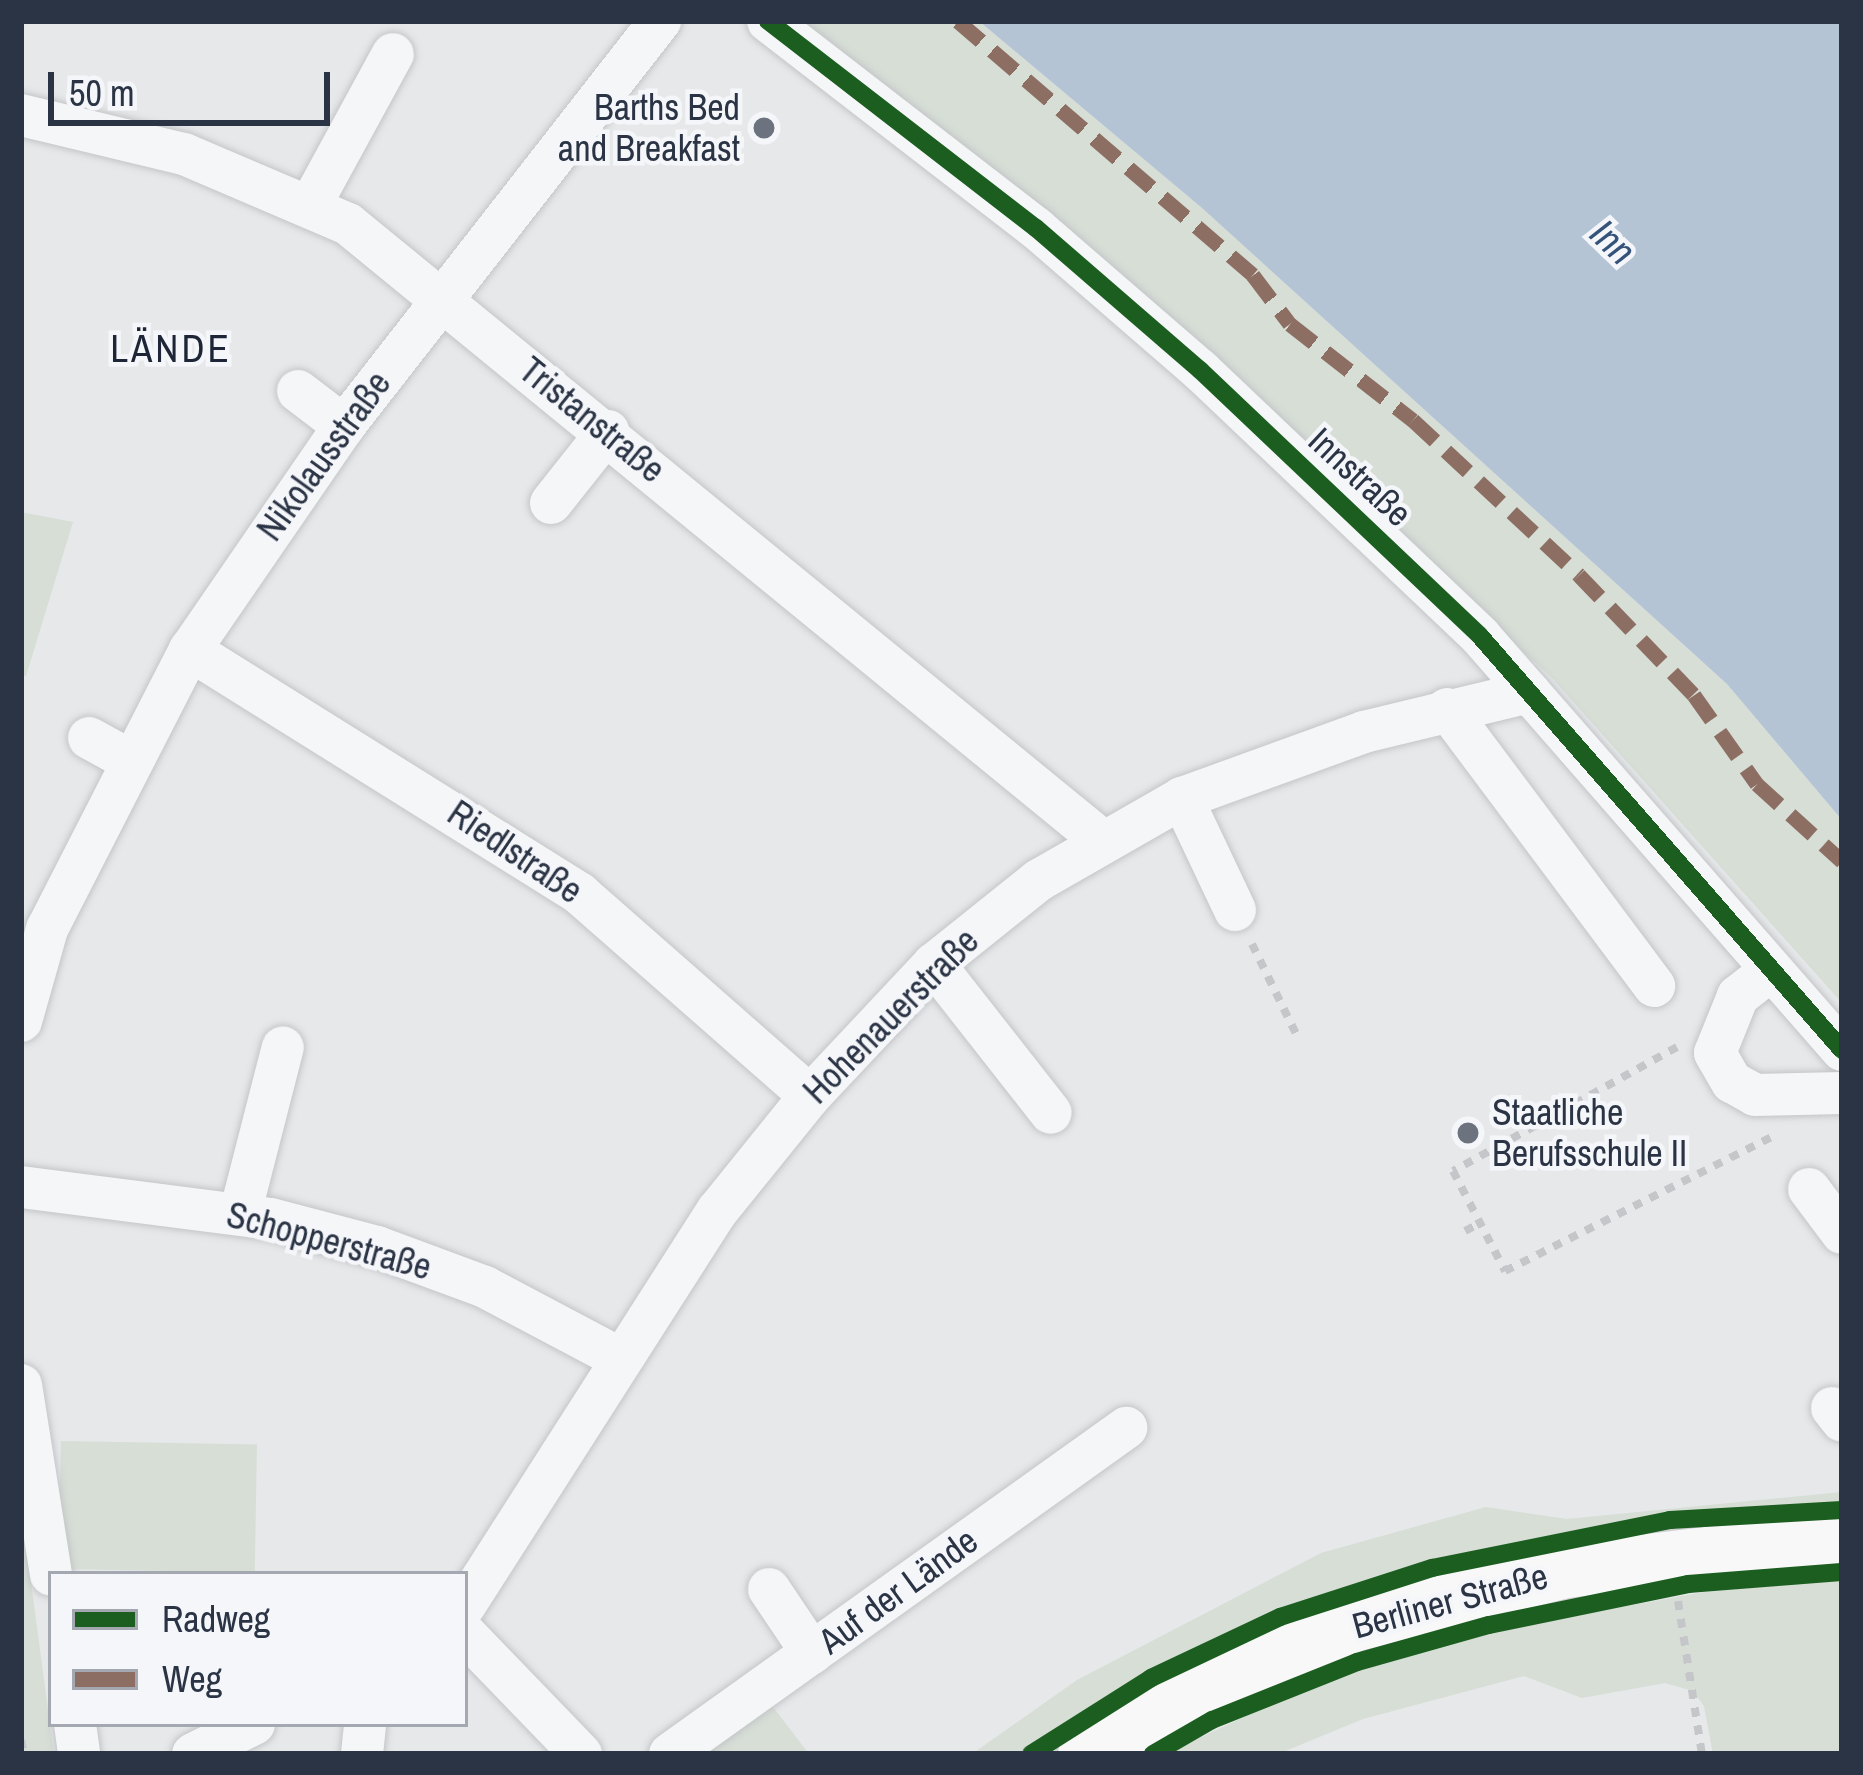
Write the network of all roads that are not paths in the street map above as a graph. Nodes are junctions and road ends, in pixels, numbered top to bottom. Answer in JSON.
{"nodes":[{"id":1,"x":660,"y":21,"type":"edge"},
{"id":2,"x":768,"y":21,"type":"edge"},
{"id":3,"x":393,"y":54,"type":"dead end"},
{"id":4,"x":21,"y":115,"type":"edge"},
{"id":5,"x":310,"y":206,"type":"junction"},
{"id":6,"x":441,"y":299,"type":"junction"},
{"id":7,"x":298,"y":391,"type":"dead end"},
{"id":8,"x":344,"y":426,"type":"junction"},
{"id":9,"x":608,"y":431,"type":"junction"},
{"id":10,"x":550,"y":503,"type":"dead end"},
{"id":11,"x":190,"y":650,"type":"junction"},
{"id":12,"x":1529,"y":692,"type":"junction"},
{"id":13,"x":1447,"y":709,"type":"junction"},
{"id":14,"x":89,"y":738,"type":"dead end"},
{"id":15,"x":131,"y":761,"type":"junction"},
{"id":16,"x":1182,"y":798,"type":"junction"},
{"id":17,"x":1100,"y":839,"type":"junction"},
{"id":18,"x":1235,"y":910,"type":"road end"},
{"id":19,"x":34,"y":919,"type":"edge"},
{"id":20,"x":934,"y":964,"type":"junction"},
{"id":21,"x":1770,"y":971,"type":"junction"},
{"id":22,"x":1654,"y":986,"type":"dead end"},
{"id":23,"x":21,"y":1022,"type":"edge"},
{"id":24,"x":284,"y":1047,"type":"dead end"},
{"id":25,"x":1842,"y":1050,"type":"edge"},
{"id":26,"x":809,"y":1096,"type":"junction"},
{"id":27,"x":1824,"y":1096,"type":"edge"},
{"id":28,"x":1051,"y":1113,"type":"dead end"},
{"id":29,"x":21,"y":1187,"type":"edge"},
{"id":30,"x":1809,"y":1189,"type":"dead end"},
{"id":31,"x":240,"y":1214,"type":"junction"},
{"id":32,"x":1842,"y":1233,"type":"edge"},
{"id":33,"x":617,"y":1357,"type":"junction"},
{"id":34,"x":21,"y":1385,"type":"edge"},
{"id":35,"x":1126,"y":1428,"type":"dead end"},
{"id":36,"x":1842,"y":1537,"type":"edge"},
{"id":37,"x":50,"y":1571,"type":"edge"},
{"id":38,"x":769,"y":1589,"type":"dead end"},
{"id":39,"x":468,"y":1600,"type":"edge"},
{"id":40,"x":468,"y":1637,"type":"edge"},
{"id":41,"x":812,"y":1653,"type":"junction"},
{"id":42,"x":248,"y":1727,"type":"edge"},
{"id":43,"x":194,"y":1754,"type":"edge"},
{"id":44,"x":581,"y":1754,"type":"edge"},
{"id":45,"x":670,"y":1754,"type":"edge"},
{"id":46,"x":1085,"y":1754,"type":"edge"}],
"edges":[{"from":1,"to":6,"type":"street","name":"Nikolausstraße"},
{"from":2,"to":12,"type":"street","name":"Innstraße"},
{"from":3,"to":5,"type":"street"},
{"from":4,"to":5,"type":"street","name":"Tristanstraße"},
{"from":5,"to":6,"type":"street","name":"Tristanstraße"},
{"from":6,"to":8,"type":"street","name":"Nikolausstraße"},
{"from":6,"to":9,"type":"street","name":"Tristanstraße"},
{"from":7,"to":8,"type":"street"},
{"from":8,"to":11,"type":"street","name":"Nikolausstraße"},
{"from":9,"to":10,"type":"street"},
{"from":9,"to":17,"type":"street","name":"Tristanstraße"},
{"from":11,"to":15,"type":"street","name":"Nikolausstraße"},
{"from":11,"to":26,"type":"street","name":"Riedlstraße"},
{"from":12,"to":13,"type":"street","name":"Hohenauerstraße"},
{"from":12,"to":21,"type":"street","name":"Innstraße"},
{"from":13,"to":16,"type":"street","name":"Hohenauerstraße"},
{"from":13,"to":22,"type":"street"},
{"from":14,"to":15,"type":"street"},
{"from":15,"to":19,"type":"street","name":"Nikolausstraße"},
{"from":16,"to":17,"type":"street","name":"Hohenauerstraße"},
{"from":16,"to":18,"type":"street"},
{"from":17,"to":20,"type":"street","name":"Hohenauerstraße"},
{"from":19,"to":23,"type":"street"},
{"from":20,"to":26,"type":"street","name":"Hohenauerstraße"},
{"from":20,"to":28,"type":"street"},
{"from":21,"to":25,"type":"street","name":"Innstraße"},
{"from":21,"to":27,"type":"street"},
{"from":24,"to":31,"type":"street"},
{"from":26,"to":33,"type":"street","name":"Hohenauerstraße"},
{"from":29,"to":31,"type":"street","name":"Schopperstraße"},
{"from":30,"to":32,"type":"street"},
{"from":31,"to":33,"type":"street","name":"Schopperstraße"},
{"from":33,"to":39,"type":"street","name":"Hohenauerstraße"},
{"from":34,"to":37,"type":"street"},
{"from":35,"to":41,"type":"street","name":"Auf der Lände"},
{"from":36,"to":46,"type":"main road","name":"Berliner Straße"},
{"from":38,"to":41,"type":"street"},
{"from":40,"to":44,"type":"street"},
{"from":41,"to":45,"type":"street","name":"Auf der Lände"},
{"from":42,"to":43,"type":"street"}]}
